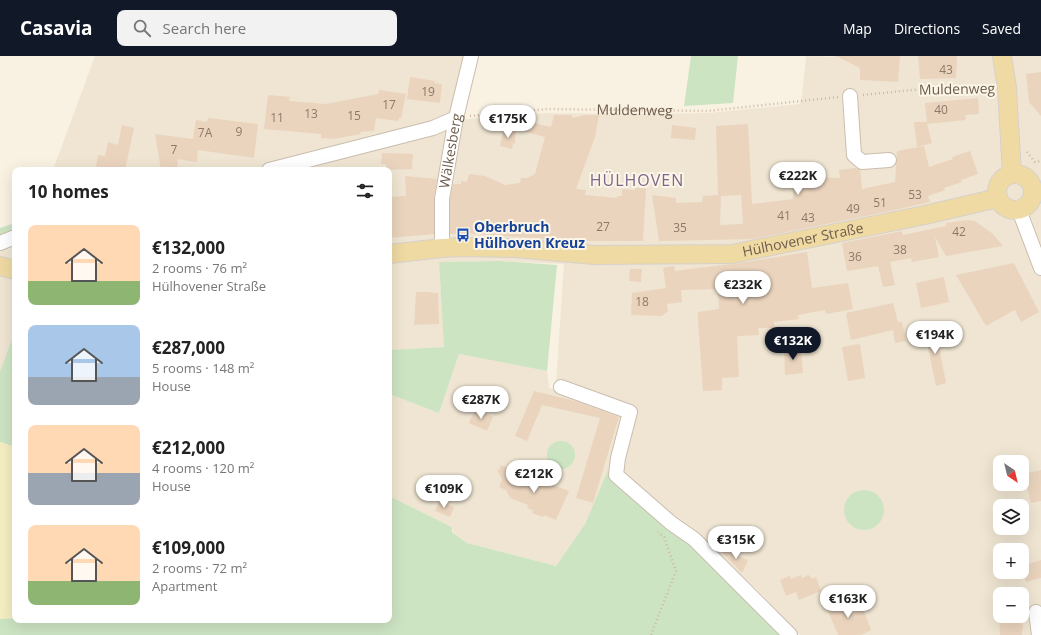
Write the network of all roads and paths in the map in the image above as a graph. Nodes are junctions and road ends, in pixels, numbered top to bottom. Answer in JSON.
{"nodes":[{"id":1,"x":471,"y":56,"type":"edge"},
{"id":2,"x":1002,"y":56,"type":"edge"},
{"id":3,"x":1007,"y":88,"type":"junction"},
{"id":4,"x":850,"y":96,"type":"junction"},
{"id":5,"x":456,"y":118,"type":"junction"},
{"id":6,"x":889,"y":160,"type":"dead end"},
{"id":7,"x":281,"y":167,"type":"edge"},
{"id":8,"x":1012,"y":174,"type":"junction"},
{"id":9,"x":1036,"y":180,"type":"edge"},
{"id":10,"x":998,"y":198,"type":"junction"},
{"id":11,"x":1019,"y":210,"type":"junction"},
{"id":12,"x":12,"y":238,"type":"edge"},
{"id":13,"x":0,"y":243,"type":"edge"},
{"id":14,"x":442,"y":248,"type":"junction"},
{"id":15,"x":392,"y":254,"type":"edge"},
{"id":16,"x":0,"y":266,"type":"edge"},
{"id":17,"x":1041,"y":268,"type":"edge"},
{"id":18,"x":12,"y":269,"type":"edge"},
{"id":19,"x":561,"y":387,"type":"dead end"},
{"id":20,"x":653,"y":527,"type":"dead end"},
{"id":21,"x":1036,"y":612,"type":"dead end"},
{"id":22,"x":651,"y":635,"type":"edge"},
{"id":23,"x":790,"y":635,"type":"edge"},
{"id":24,"x":1039,"y":635,"type":"edge"}],
"edges":[{"from":1,"to":5,"type":"street","name":"Wälkesberg"},
{"from":2,"to":3,"type":"main road"},
{"from":3,"to":4,"type":"path","name":"Muldenweg"},
{"from":3,"to":8,"type":"main road"},
{"from":4,"to":5,"type":"path","name":"Muldenweg"},
{"from":4,"to":6,"type":"street"},
{"from":5,"to":7,"type":"street"},
{"from":5,"to":14,"type":"street","name":"Wälkesberg"},
{"from":8,"to":9,"type":"main road"},
{"from":8,"to":10,"type":"main road"},
{"from":9,"to":11,"type":"main road"},
{"from":10,"to":11,"type":"main road"},
{"from":10,"to":14,"type":"main road","name":"Hülhovener Straße"},
{"from":11,"to":17,"type":"street"},
{"from":12,"to":13,"type":"street"},
{"from":14,"to":15,"type":"main road","name":"Hülhovener Straße"},
{"from":16,"to":18,"type":"main road"},
{"from":19,"to":23,"type":"street"},
{"from":20,"to":22,"type":"path"},
{"from":21,"to":24,"type":"street"}]}
